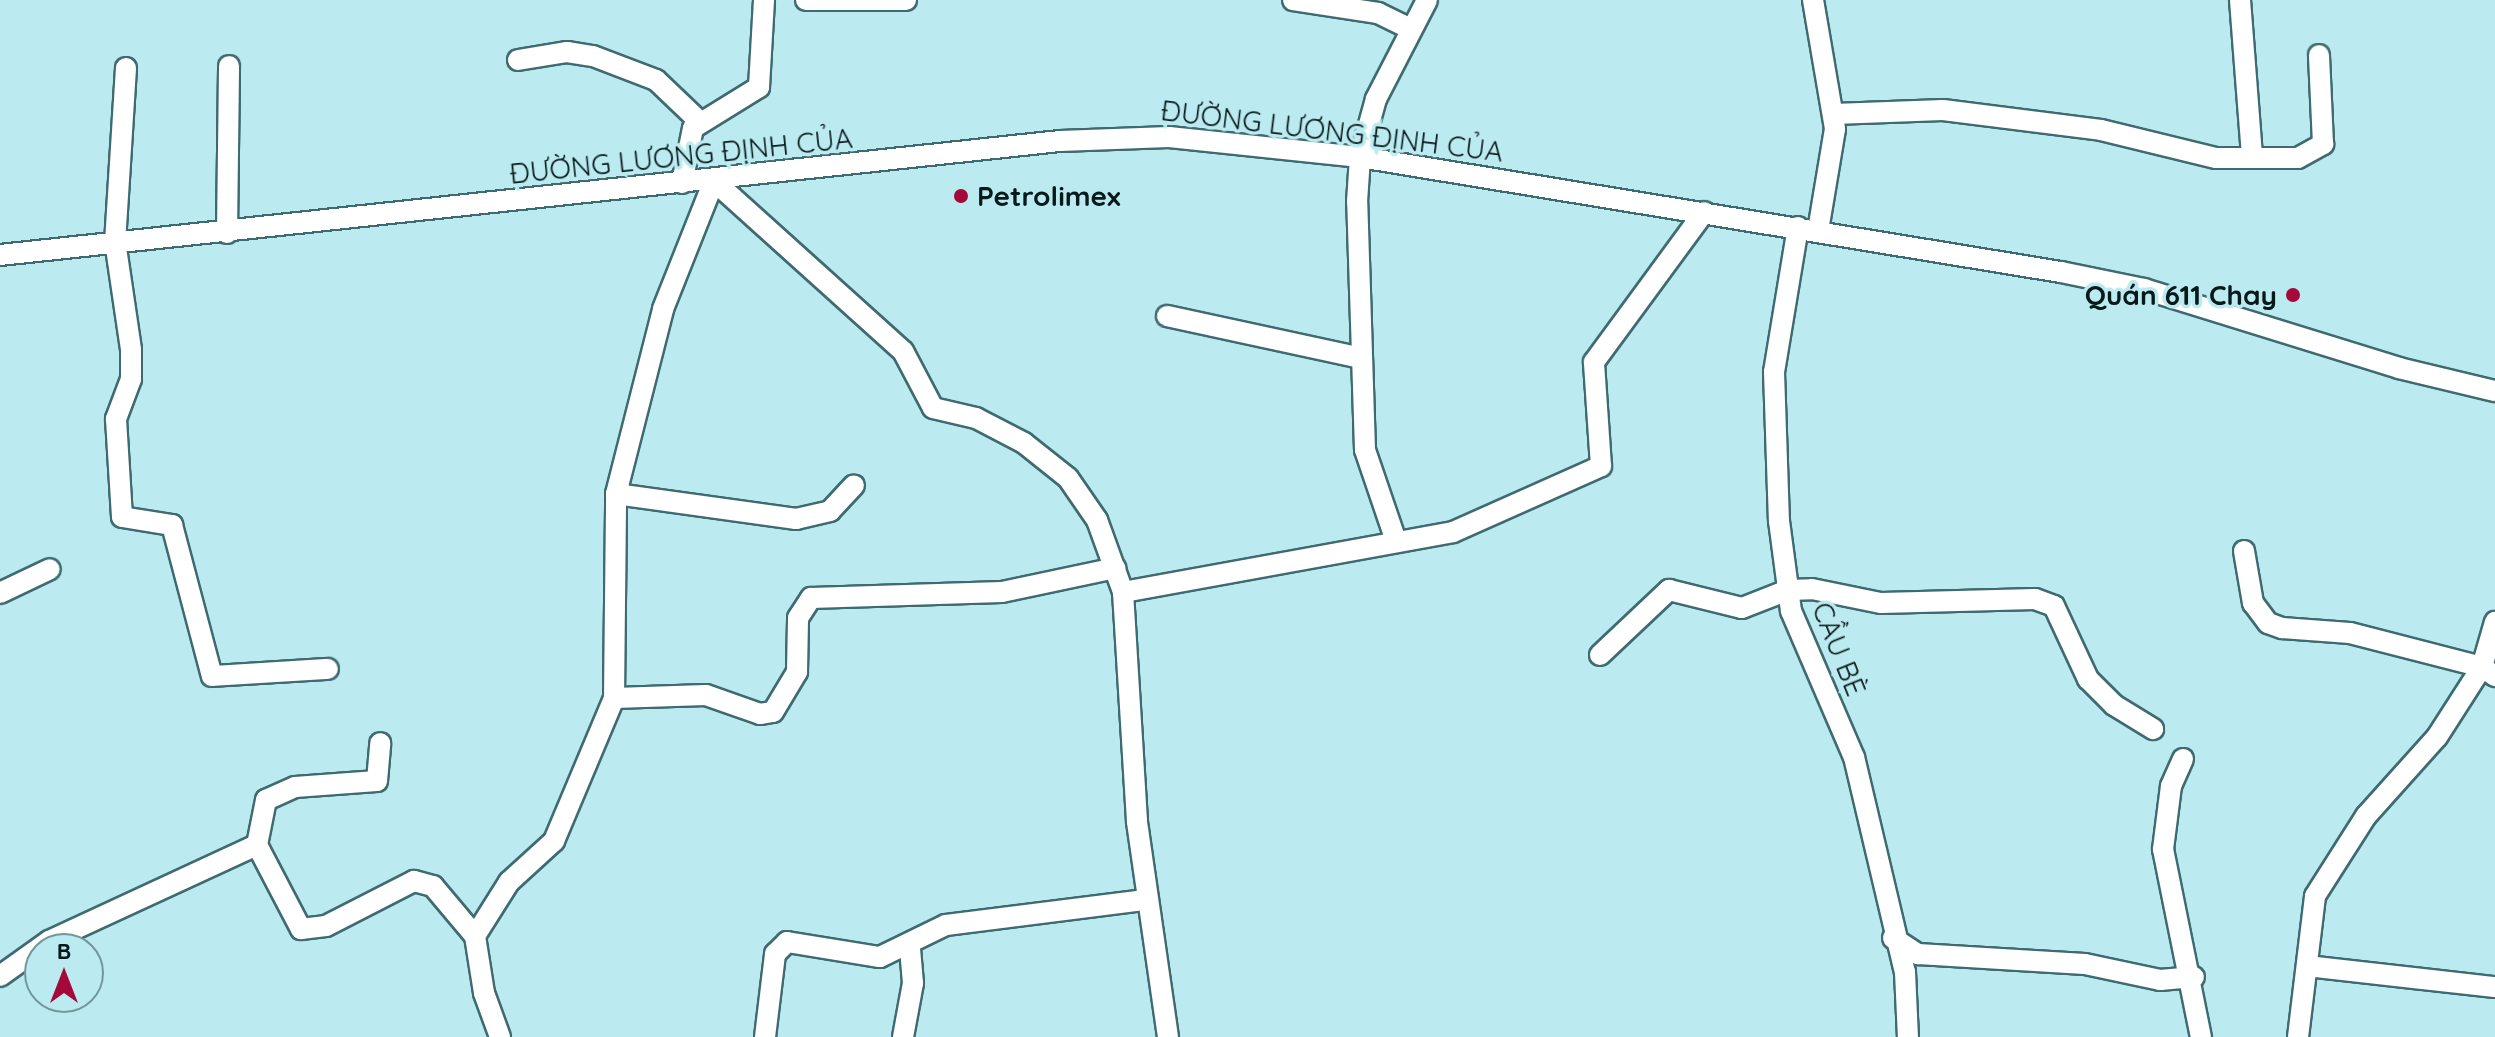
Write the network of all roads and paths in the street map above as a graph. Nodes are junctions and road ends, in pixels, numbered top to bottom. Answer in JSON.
{"nodes":[{"id":1,"x":764,"y":0,"type":"edge"},
{"id":2,"x":806,"y":0,"type":"edge"},
{"id":3,"x":906,"y":0,"type":"edge"},
{"id":4,"x":1293,"y":0,"type":"edge"},
{"id":5,"x":1427,"y":0,"type":"edge"},
{"id":6,"x":1813,"y":0,"type":"edge"},
{"id":7,"x":2240,"y":0,"type":"edge"},
{"id":8,"x":1411,"y":29,"type":"junction"},
{"id":9,"x":2319,"y":55,"type":"dead end"},
{"id":10,"x":518,"y":60,"type":"dead end"},
{"id":11,"x":229,"y":66,"type":"dead end"},
{"id":12,"x":126,"y":68,"type":"dead end"},
{"id":13,"x":1834,"y":114,"type":"junction"},
{"id":14,"x":699,"y":121,"type":"junction"},
{"id":15,"x":1360,"y":157,"type":"junction"},
{"id":16,"x":2252,"y":157,"type":"junction"},
{"id":17,"x":714,"y":181,"type":"junction"},
{"id":18,"x":682,"y":183,"type":"junction"},
{"id":19,"x":1704,"y":212,"type":"junction"},
{"id":20,"x":1808,"y":229,"type":"junction"},
{"id":21,"x":227,"y":233,"type":"junction"},
{"id":22,"x":115,"y":241,"type":"junction"},
{"id":23,"x":0,"y":255,"type":"edge"},
{"id":24,"x":1167,"y":316,"type":"dead end"},
{"id":25,"x":1357,"y":357,"type":"junction"},
{"id":26,"x":2495,"y":391,"type":"edge"},
{"id":27,"x":854,"y":485,"type":"dead end"},
{"id":28,"x":616,"y":494,"type":"junction"},
{"id":29,"x":1396,"y":541,"type":"junction"},
{"id":30,"x":2244,"y":551,"type":"dead end"},
{"id":31,"x":1116,"y":568,"type":"junction"},
{"id":32,"x":50,"y":569,"type":"dead end"},
{"id":33,"x":1788,"y":590,"type":"junction"},
{"id":34,"x":1123,"y":592,"type":"junction"},
{"id":35,"x":0,"y":593,"type":"edge"},
{"id":36,"x":2495,"y":622,"type":"edge"},
{"id":37,"x":1600,"y":655,"type":"dead end"},
{"id":38,"x":328,"y":669,"type":"dead end"},
{"id":39,"x":2488,"y":672,"type":"edge"},
{"id":40,"x":614,"y":698,"type":"junction"},
{"id":41,"x":2153,"y":729,"type":"dead end"},
{"id":42,"x":380,"y":743,"type":"dead end"},
{"id":43,"x":2183,"y":759,"type":"dead end"},
{"id":44,"x":257,"y":845,"type":"junction"},
{"id":45,"x":1145,"y":900,"type":"junction"},
{"id":46,"x":475,"y":936,"type":"junction"},
{"id":47,"x":1893,"y":938,"type":"junction"},
{"id":48,"x":910,"y":946,"type":"junction"},
{"id":49,"x":2307,"y":966,"type":"junction"},
{"id":50,"x":0,"y":976,"type":"edge"},
{"id":51,"x":2194,"y":977,"type":"junction"},
{"id":52,"x":2495,"y":987,"type":"edge"},
{"id":53,"x":500,"y":1037,"type":"edge"},
{"id":54,"x":765,"y":1037,"type":"edge"},
{"id":55,"x":903,"y":1037,"type":"edge"},
{"id":56,"x":1168,"y":1037,"type":"edge"},
{"id":57,"x":1908,"y":1037,"type":"edge"},
{"id":58,"x":2201,"y":1037,"type":"edge"},
{"id":59,"x":2298,"y":1037,"type":"edge"}],
"edges":[{"from":1,"to":14,"type":"street"},
{"from":2,"to":3,"type":"street"},
{"from":4,"to":8,"type":"street"},
{"from":5,"to":8,"type":"street"},
{"from":6,"to":13,"type":"street","name":"CẦU BÈ"},
{"from":7,"to":16,"type":"street"},
{"from":8,"to":15,"type":"street"},
{"from":9,"to":16,"type":"street"},
{"from":10,"to":14,"type":"street"},
{"from":11,"to":21,"type":"street"},
{"from":12,"to":22,"type":"street"},
{"from":13,"to":16,"type":"street"},
{"from":13,"to":20,"type":"street","name":"CẦU BÈ"},
{"from":14,"to":18,"type":"street"},
{"from":15,"to":17,"type":"street","name":"ĐƯỜNG LƯƠNG ĐỊNH CỦA"},
{"from":15,"to":19,"type":"street","name":"ĐƯỜNG LƯƠNG ĐỊNH CỦA"},
{"from":15,"to":25,"type":"street"},
{"from":17,"to":18,"type":"street","name":"ĐƯỜNG LƯƠNG ĐỊNH CỦA"},
{"from":17,"to":28,"type":"street"},
{"from":17,"to":31,"type":"street"},
{"from":18,"to":21,"type":"street","name":"ĐƯỜNG LƯƠNG ĐỊNH CỦA"},
{"from":19,"to":20,"type":"street","name":"ĐƯỜNG LƯƠNG ĐỊNH CỦA"},
{"from":19,"to":29,"type":"street"},
{"from":20,"to":26,"type":"street","name":"ĐƯỜNG LƯƠNG ĐỊNH CỦA"},
{"from":20,"to":33,"type":"street","name":"CẦU BÈ"},
{"from":21,"to":22,"type":"street","name":"ĐƯỜNG LƯƠNG ĐỊNH CỦA"},
{"from":22,"to":23,"type":"street","name":"ĐƯỜNG LƯƠNG ĐỊNH CỦA"},
{"from":22,"to":38,"type":"street"},
{"from":24,"to":25,"type":"street"},
{"from":25,"to":29,"type":"street"},
{"from":27,"to":28,"type":"street"},
{"from":28,"to":40,"type":"street"},
{"from":29,"to":34,"type":"street"},
{"from":30,"to":39,"type":"street"},
{"from":31,"to":34,"type":"street"},
{"from":31,"to":40,"type":"street"},
{"from":32,"to":35,"type":"street"},
{"from":33,"to":37,"type":"street"},
{"from":33,"to":41,"type":"street"},
{"from":33,"to":47,"type":"street","name":"CẦU BÈ"},
{"from":34,"to":45,"type":"street"},
{"from":36,"to":39,"type":"street"},
{"from":39,"to":49,"type":"street"},
{"from":40,"to":46,"type":"street"},
{"from":42,"to":44,"type":"street"},
{"from":43,"to":51,"type":"street"},
{"from":44,"to":46,"type":"street"},
{"from":44,"to":50,"type":"street"},
{"from":45,"to":48,"type":"street"},
{"from":45,"to":56,"type":"street"},
{"from":46,"to":53,"type":"street"},
{"from":47,"to":51,"type":"street"},
{"from":47,"to":57,"type":"street","name":"CẦU BÈ"},
{"from":48,"to":54,"type":"street"},
{"from":48,"to":55,"type":"street"},
{"from":49,"to":52,"type":"street"},
{"from":49,"to":59,"type":"street"},
{"from":51,"to":58,"type":"street"}]}
